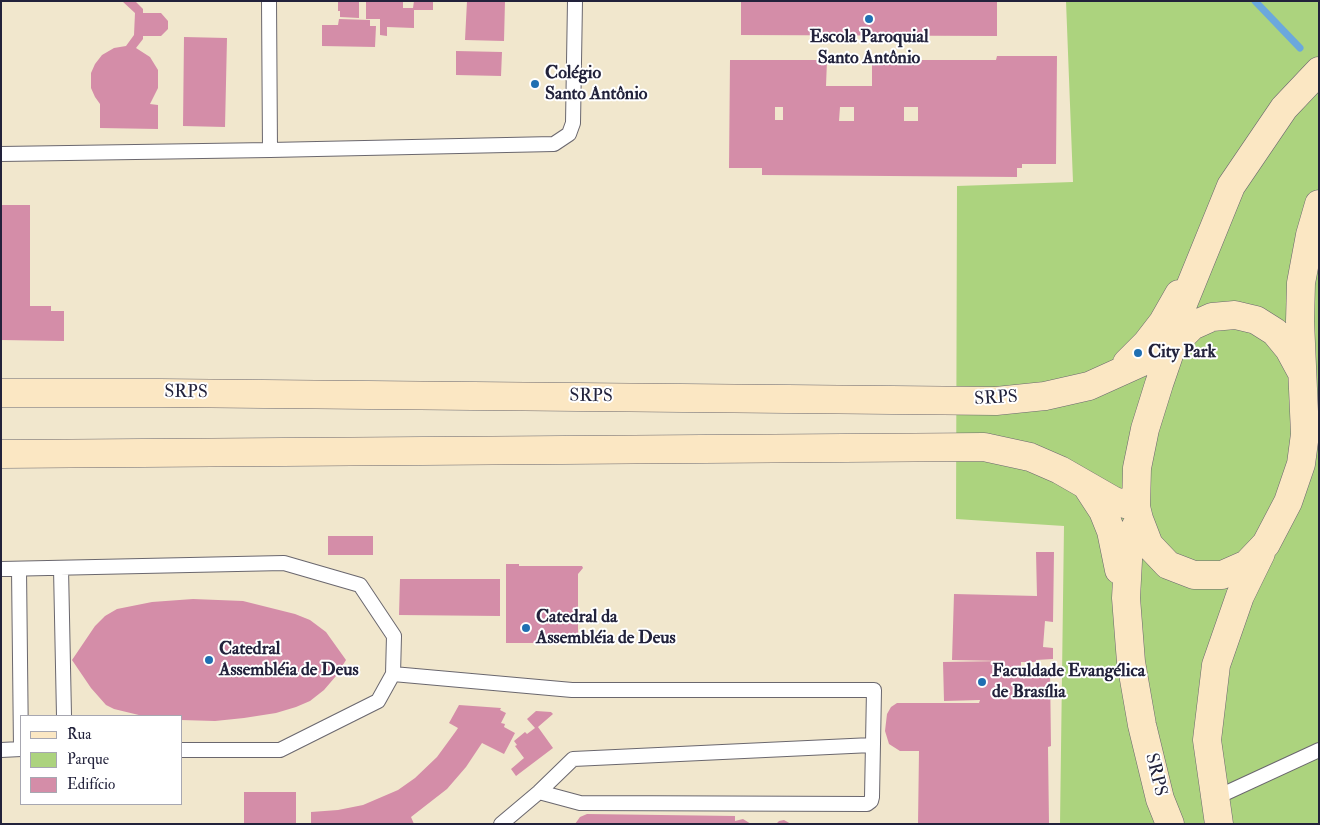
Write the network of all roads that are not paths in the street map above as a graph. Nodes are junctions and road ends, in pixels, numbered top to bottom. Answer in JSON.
{"nodes":[{"id":1,"x":269,"y":1,"type":"edge"},
{"id":2,"x":575,"y":1,"type":"edge"},
{"id":3,"x":1319,"y":59,"type":"edge"},
{"id":4,"x":1319,"y":71,"type":"edge"},
{"id":5,"x":1284,"y":108,"type":"junction"},
{"id":6,"x":270,"y":150,"type":"junction"},
{"id":7,"x":1,"y":154,"type":"edge"},
{"id":8,"x":1319,"y":204,"type":"edge"},
{"id":9,"x":1199,"y":262,"type":"junction"},
{"id":10,"x":1174,"y":346,"type":"junction"},
{"id":11,"x":1117,"y":373,"type":"junction"},
{"id":12,"x":1302,"y":373,"type":"junction"},
{"id":13,"x":1,"y":393,"type":"edge"},
{"id":14,"x":1,"y":454,"type":"edge"},
{"id":15,"x":1086,"y":484,"type":"junction"},
{"id":16,"x":1137,"y":513,"type":"junction"},
{"id":17,"x":1266,"y":544,"type":"junction"},
{"id":18,"x":61,"y":568,"type":"junction"},
{"id":19,"x":1,"y":569,"type":"edge"},
{"id":20,"x":19,"y":569,"type":"junction"},
{"id":21,"x":1126,"y":598,"type":"junction"},
{"id":22,"x":393,"y":674,"type":"junction"},
{"id":23,"x":21,"y":715,"type":"edge"},
{"id":24,"x":64,"y":715,"type":"edge"},
{"id":25,"x":872,"y":745,"type":"junction"},
{"id":26,"x":20,"y":749,"type":"edge"},
{"id":27,"x":1,"y":750,"type":"edge"},
{"id":28,"x":182,"y":750,"type":"edge"},
{"id":29,"x":1319,"y":750,"type":"edge"},
{"id":30,"x":539,"y":792,"type":"junction"},
{"id":31,"x":1217,"y":811,"type":"edge"},
{"id":32,"x":501,"y":824,"type":"edge"},
{"id":33,"x":1170,"y":824,"type":"edge"}],
"edges":[{"from":1,"to":6,"type":"lane"},
{"from":2,"to":6,"type":"lane"},
{"from":3,"to":5,"type":"lane"},
{"from":4,"to":5,"type":"main road"},
{"from":5,"to":9,"type":"main road"},
{"from":6,"to":7,"type":"lane"},
{"from":8,"to":12,"type":"main road"},
{"from":9,"to":10,"type":"main road"},
{"from":9,"to":11,"type":"main road"},
{"from":10,"to":11,"type":"main road","name":"SRPS"},
{"from":10,"to":12,"type":"main road"},
{"from":10,"to":16,"type":"main road"},
{"from":11,"to":13,"type":"main road","name":"SRPS"},
{"from":12,"to":17,"type":"main road"},
{"from":14,"to":15,"type":"main road"},
{"from":15,"to":16,"type":"main road"},
{"from":15,"to":21,"type":"main road"},
{"from":16,"to":17,"type":"main road"},
{"from":16,"to":21,"type":"main road","name":"SRPS"},
{"from":17,"to":31,"type":"main road"},
{"from":18,"to":20,"type":"lane"},
{"from":18,"to":22,"type":"lane"},
{"from":18,"to":24,"type":"lane"},
{"from":19,"to":20,"type":"lane"},
{"from":20,"to":23,"type":"lane"},
{"from":21,"to":33,"type":"main road","name":"SRPS"},
{"from":22,"to":25,"type":"lane"},
{"from":22,"to":28,"type":"lane"},
{"from":25,"to":30,"type":"lane"},
{"from":25,"to":30,"type":"lane"},
{"from":26,"to":27,"type":"lane"},
{"from":29,"to":31,"type":"lane"},
{"from":30,"to":32,"type":"lane"}]}
